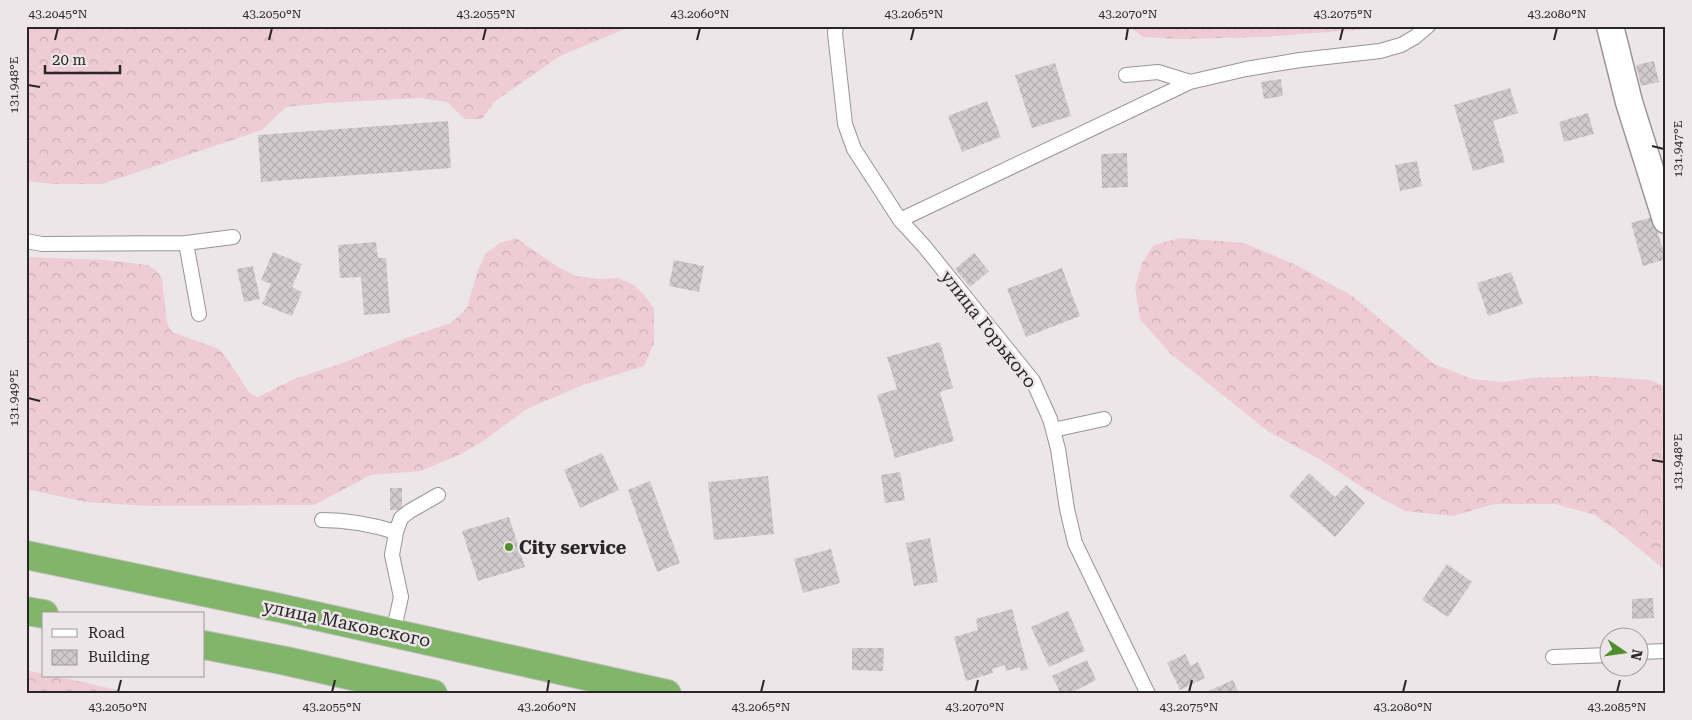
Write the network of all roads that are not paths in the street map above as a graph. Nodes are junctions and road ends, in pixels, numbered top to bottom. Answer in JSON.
{"nodes":[{"id":1,"x":1428,"y":26,"type":"edge"},
{"id":2,"x":1610,"y":26,"type":"edge"},
{"id":3,"x":836,"y":30,"type":"edge"},
{"id":4,"x":1126,"y":75,"type":"dead end"},
{"id":5,"x":1190,"y":82,"type":"junction"},
{"id":6,"x":900,"y":220,"type":"junction"},
{"id":7,"x":1666,"y":220,"type":"edge"},
{"id":8,"x":233,"y":238,"type":"dead end"},
{"id":9,"x":26,"y":241,"type":"edge"},
{"id":10,"x":186,"y":243,"type":"junction"},
{"id":11,"x":198,"y":314,"type":"dead end"},
{"id":12,"x":1104,"y":419,"type":"dead end"},
{"id":13,"x":1053,"y":430,"type":"junction"},
{"id":14,"x":438,"y":495,"type":"dead end"},
{"id":15,"x":322,"y":520,"type":"dead end"},
{"id":16,"x":396,"y":532,"type":"junction"},
{"id":17,"x":26,"y":556,"type":"edge"},
{"id":18,"x":26,"y":611,"type":"edge"},
{"id":19,"x":42,"y":614,"type":"edge"},
{"id":20,"x":393,"y":633,"type":"junction"},
{"id":21,"x":205,"y":645,"type":"edge"},
{"id":22,"x":1666,"y":650,"type":"edge"},
{"id":23,"x":1650,"y":651,"type":"edge"},
{"id":24,"x":1600,"y":655,"type":"edge"},
{"id":25,"x":1553,"y":657,"type":"dead end"},
{"id":26,"x":433,"y":694,"type":"edge"},
{"id":27,"x":667,"y":694,"type":"edge"},
{"id":28,"x":1148,"y":694,"type":"edge"}],
"edges":[{"from":1,"to":5,"type":"lane"},
{"from":2,"to":7,"type":"street"},
{"from":3,"to":6,"type":"lane","name":"улица Горького"},
{"from":4,"to":5,"type":"lane"},
{"from":5,"to":6,"type":"lane"},
{"from":6,"to":13,"type":"lane","name":"улица Горького"},
{"from":8,"to":10,"type":"lane"},
{"from":9,"to":10,"type":"lane"},
{"from":10,"to":11,"type":"lane"},
{"from":12,"to":13,"type":"lane"},
{"from":13,"to":28,"type":"lane","name":"улица Горького"},
{"from":14,"to":16,"type":"lane"},
{"from":15,"to":16,"type":"lane"},
{"from":16,"to":20,"type":"lane"},
{"from":17,"to":20,"type":"highway","name":"улица Маковского"},
{"from":18,"to":19,"type":"highway"},
{"from":20,"to":27,"type":"highway","name":"улица Маковского"},
{"from":21,"to":26,"type":"highway"},
{"from":22,"to":23,"type":"lane"},
{"from":24,"to":25,"type":"lane"}]}
